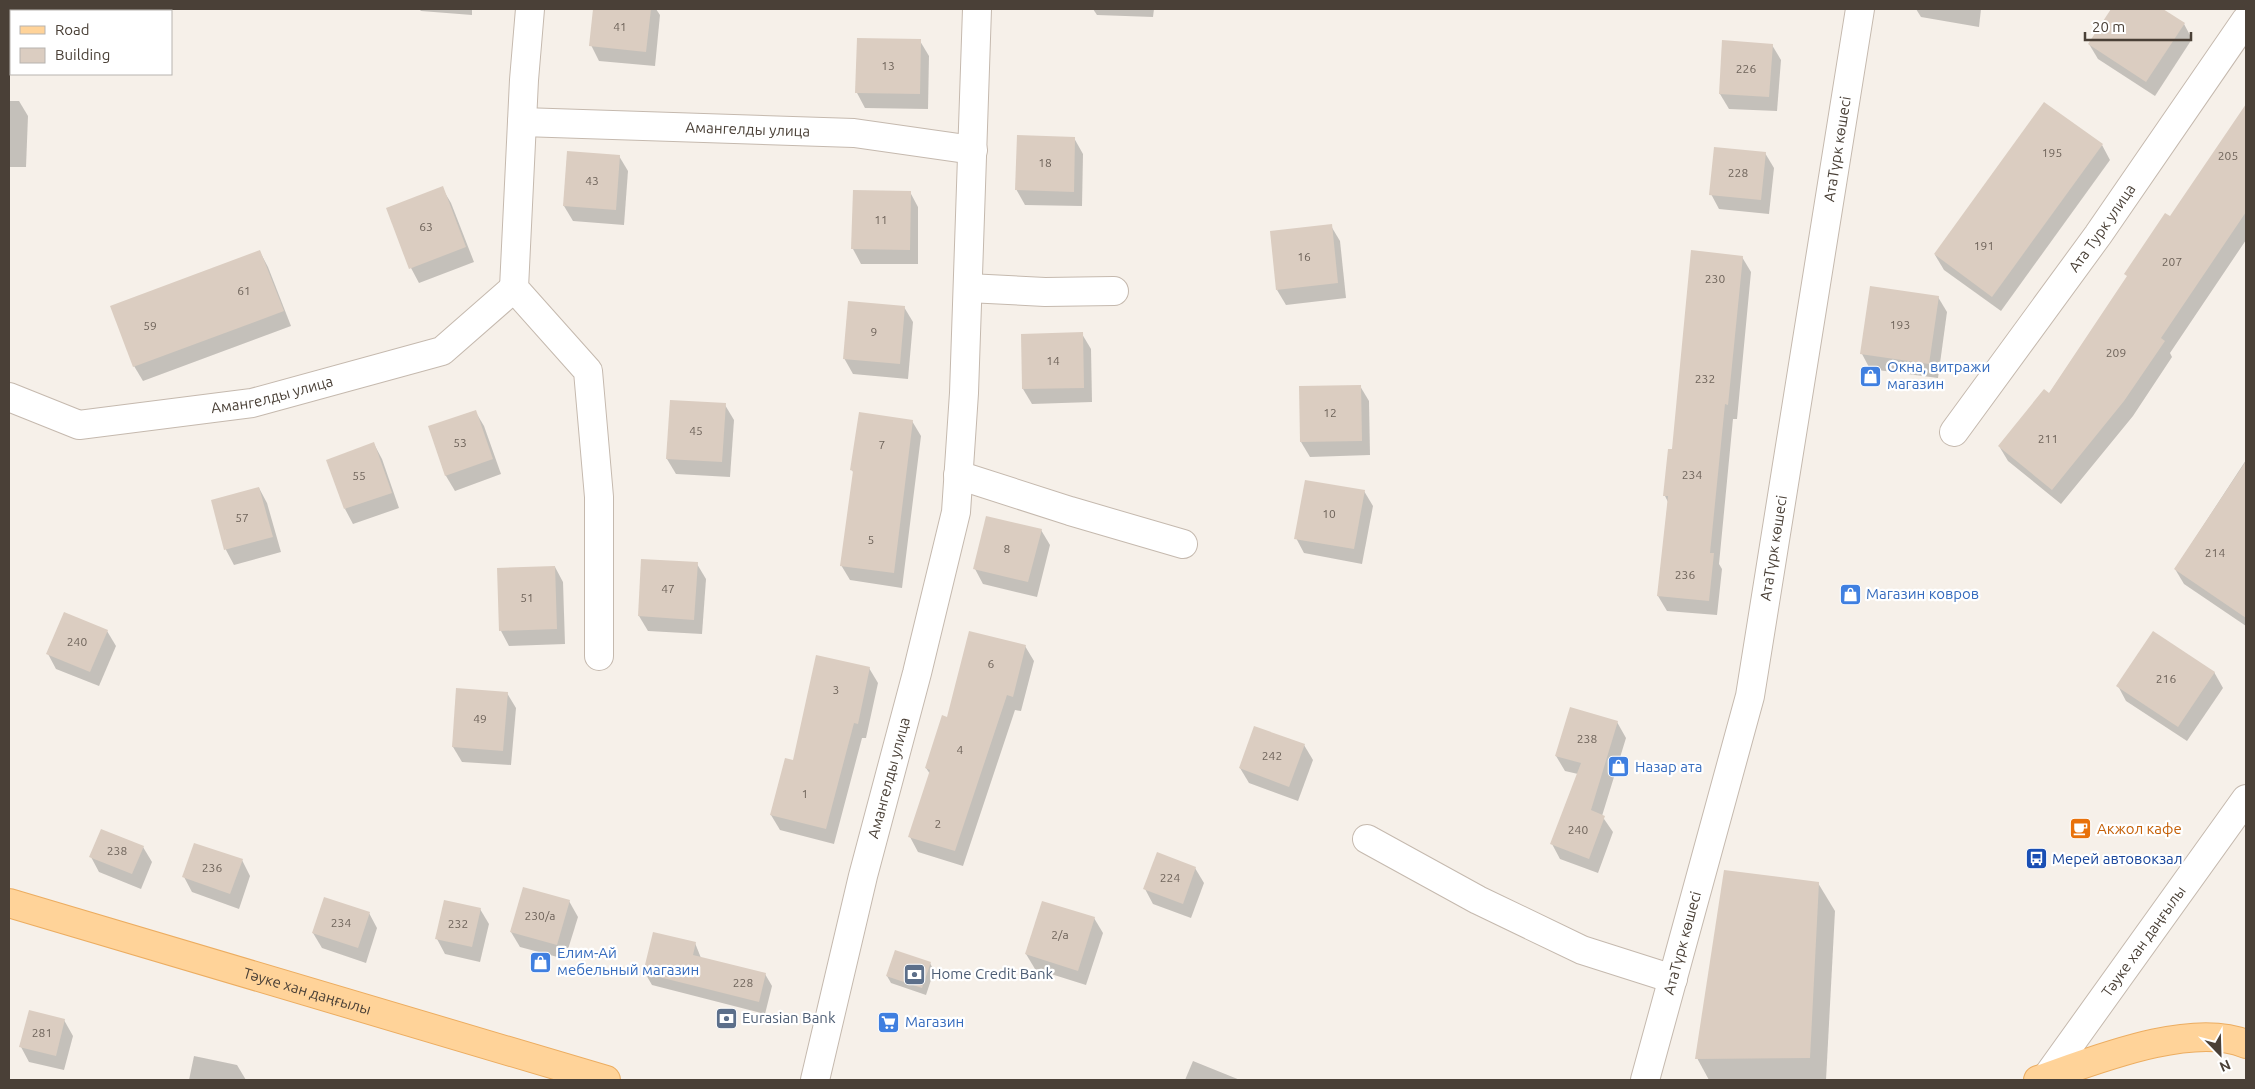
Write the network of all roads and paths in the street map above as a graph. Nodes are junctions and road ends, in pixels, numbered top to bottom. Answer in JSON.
{"nodes":[{"id":1,"x":530,"y":9,"type":"edge"},
{"id":2,"x":977,"y":9,"type":"edge"},
{"id":3,"x":1860,"y":9,"type":"edge"},
{"id":4,"x":2246,"y":20,"type":"edge"},
{"id":5,"x":522,"y":122,"type":"junction"},
{"id":6,"x":973,"y":150,"type":"junction"},
{"id":7,"x":514,"y":288,"type":"junction"},
{"id":8,"x":968,"y":288,"type":"junction"},
{"id":9,"x":1114,"y":292,"type":"dead end"},
{"id":10,"x":9,"y":397,"type":"edge"},
{"id":11,"x":1954,"y":432,"type":"dead end"},
{"id":12,"x":958,"y":475,"type":"junction"},
{"id":13,"x":1182,"y":544,"type":"dead end"},
{"id":14,"x":598,"y":656,"type":"dead end"},
{"id":15,"x":2246,"y":799,"type":"edge"},
{"id":16,"x":1367,"y":840,"type":"dead end"},
{"id":17,"x":9,"y":903,"type":"edge"},
{"id":18,"x":1673,"y":979,"type":"junction"},
{"id":19,"x":2246,"y":1044,"type":"edge"},
{"id":20,"x":606,"y":1080,"type":"edge"},
{"id":21,"x":815,"y":1080,"type":"edge"},
{"id":22,"x":1645,"y":1080,"type":"edge"},
{"id":23,"x":2045,"y":1080,"type":"edge"}],
"edges":[{"from":1,"to":5,"type":"street"},
{"from":2,"to":6,"type":"street","name":"Амангелды улица"},
{"from":3,"to":18,"type":"street","name":"АтаТүрк көшесі"},
{"from":4,"to":11,"type":"street","name":"Ата Турк улица"},
{"from":5,"to":6,"type":"street","name":"Амангелды улица"},
{"from":5,"to":7,"type":"street"},
{"from":6,"to":8,"type":"street","name":"Амангелды улица"},
{"from":7,"to":10,"type":"street","name":"Амангелды улица"},
{"from":7,"to":14,"type":"street"},
{"from":8,"to":9,"type":"street"},
{"from":8,"to":12,"type":"street","name":"Амангелды улица"},
{"from":12,"to":13,"type":"street"},
{"from":12,"to":21,"type":"street","name":"Амангелды улица"},
{"from":15,"to":23,"type":"street","name":"Тәуке хан даңғылы"},
{"from":16,"to":18,"type":"street"},
{"from":17,"to":20,"type":"main road","name":"Тәуке хан даңғылы"},
{"from":18,"to":22,"type":"street","name":"АтаТүрк көшесі"},
{"from":19,"to":23,"type":"main road"}]}
